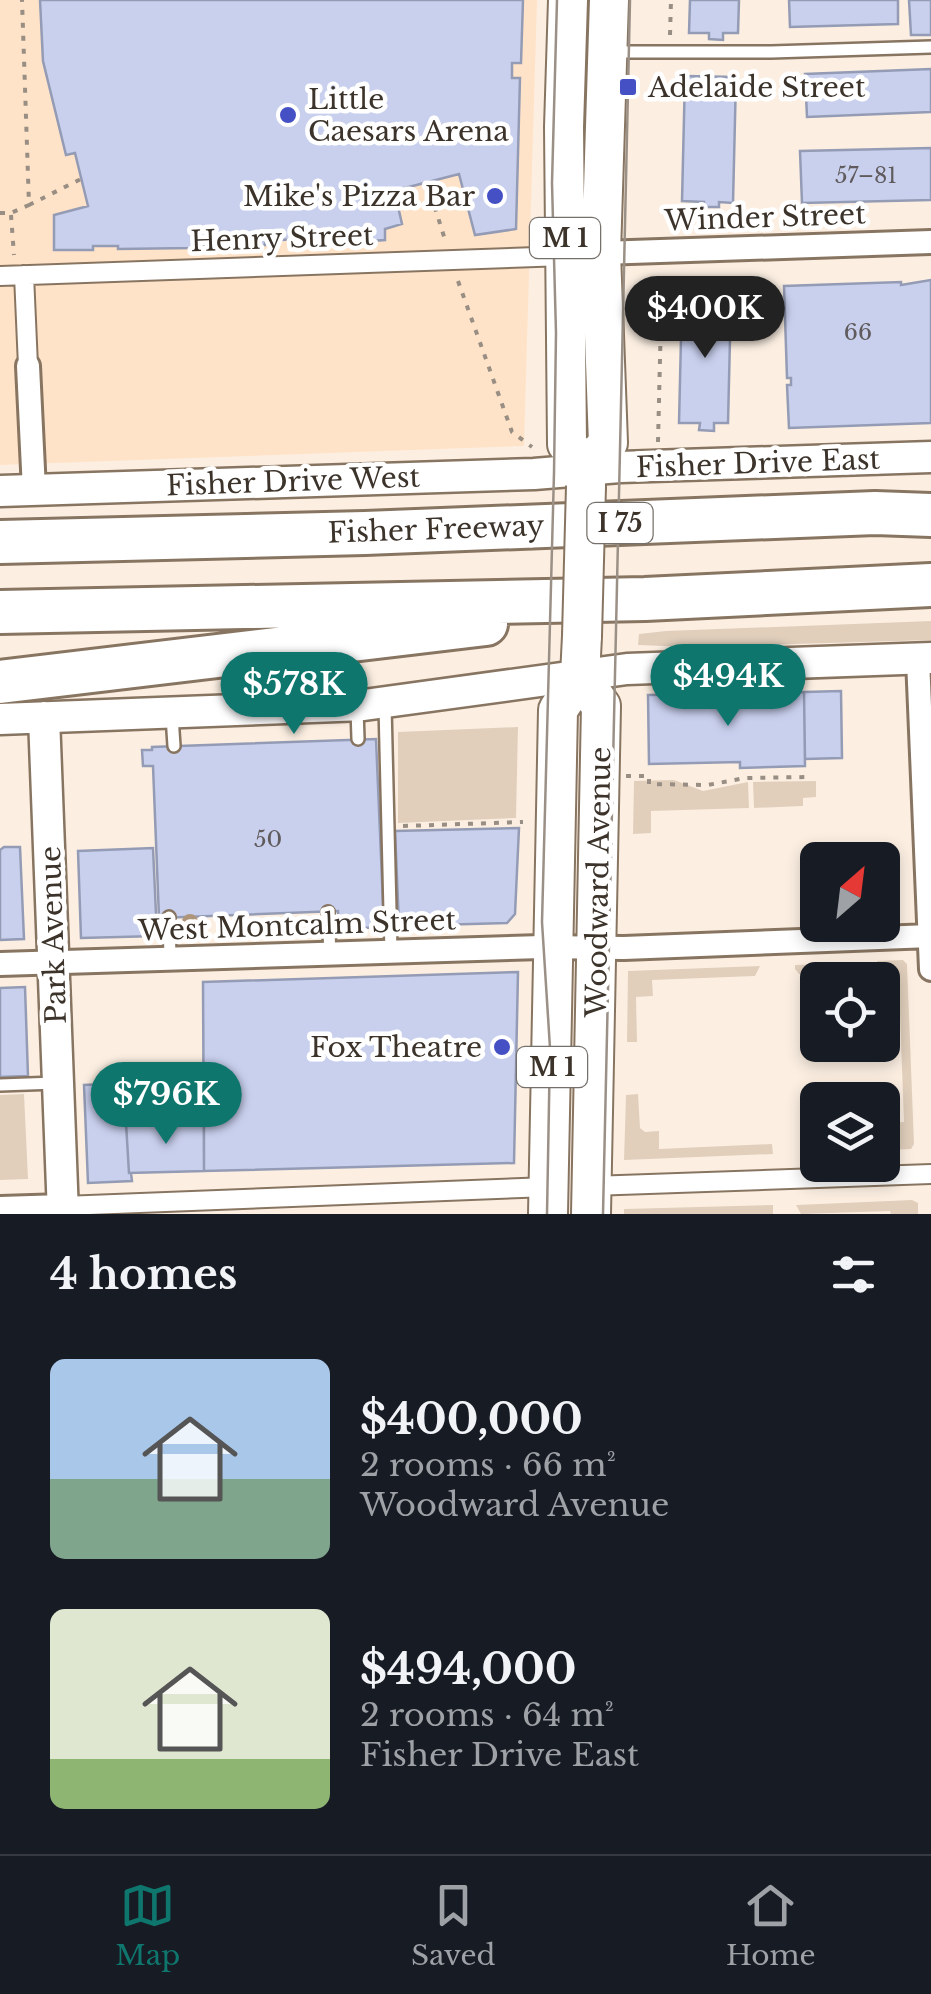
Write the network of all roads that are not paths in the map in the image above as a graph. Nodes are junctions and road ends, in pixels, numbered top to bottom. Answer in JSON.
{"nodes":[{"id":1,"x":568,"y":0,"type":"edge"},
{"id":2,"x":609,"y":0,"type":"edge"},
{"id":3,"x":931,"y":46,"type":"edge"},
{"id":4,"x":607,"y":52,"type":"junction"},
{"id":5,"x":931,"y":242,"type":"edge"},
{"id":6,"x":583,"y":254,"type":"junction"},
{"id":7,"x":13,"y":275,"type":"edge"},
{"id":8,"x":28,"y":366,"type":"joint"},
{"id":9,"x":931,"y":456,"type":"edge"},
{"id":10,"x":586,"y":478,"type":"junction"},
{"id":11,"x":34,"y":490,"type":"junction"},
{"id":12,"x":0,"y":491,"type":"edge"},
{"id":13,"x":931,"y":506,"type":"edge"},
{"id":14,"x":875,"y":513,"type":"junction"},
{"id":15,"x":931,"y":516,"type":"edge"},
{"id":16,"x":0,"y":542,"type":"edge"},
{"id":17,"x":931,"y":585,"type":"edge"},
{"id":18,"x":645,"y":599,"type":"junction"},
{"id":19,"x":0,"y":612,"type":"edge"},
{"id":20,"x":924,"y":659,"type":"edge"},
{"id":21,"x":580,"y":676,"type":"junction"},
{"id":22,"x":0,"y":682,"type":"edge"},
{"id":23,"x":371,"y":703,"type":"junction"},
{"id":24,"x":172,"y":712,"type":"junction"},
{"id":25,"x":44,"y":716,"type":"junction"},
{"id":26,"x":0,"y":719,"type":"edge"},
{"id":27,"x":358,"y":740,"type":"dead end"},
{"id":28,"x":174,"y":746,"type":"dead end"},
{"id":29,"x":328,"y":912,"type":"dead end"},
{"id":30,"x":169,"y":917,"type":"dead end"},
{"id":31,"x":930,"y":936,"type":"edge"},
{"id":32,"x":554,"y":947,"type":"junction"},
{"id":33,"x":596,"y":948,"type":"junction"},
{"id":34,"x":391,"y":952,"type":"junction"},
{"id":35,"x":330,"y":954,"type":"junction"},
{"id":36,"x":170,"y":958,"type":"junction"},
{"id":37,"x":54,"y":962,"type":"junction"},
{"id":38,"x":0,"y":964,"type":"edge"},
{"id":39,"x":931,"y":969,"type":"edge"},
{"id":40,"x":58,"y":1083,"type":"junction"},
{"id":41,"x":0,"y":1085,"type":"edge"},
{"id":42,"x":931,"y":1174,"type":"edge"},
{"id":43,"x":591,"y":1200,"type":"edge"},
{"id":44,"x":548,"y":1201,"type":"edge"},
{"id":45,"x":0,"y":1208,"type":"edge"},
{"id":46,"x":63,"y":1210,"type":"edge"}],
"edges":[{"from":1,"to":6,"type":"main road","name":"Woodward Avenue","number":"M 1"},
{"from":2,"to":4,"type":"main road","name":"Woodward Avenue","number":"M 1"},
{"from":3,"to":4,"type":"lane"},
{"from":4,"to":6,"type":"main road","name":"Woodward Avenue","number":"M 1"},
{"from":5,"to":6,"type":"street","name":"Winder Street"},
{"from":6,"to":7,"type":"street","name":"Henry Street"},
{"from":6,"to":10,"type":"main road","name":"Woodward Avenue","number":"M 1"},
{"from":7,"to":8,"type":"street"},
{"from":8,"to":11,"type":"street"},
{"from":9,"to":10,"type":"street","name":"Fisher Drive East"},
{"from":10,"to":11,"type":"street","name":"Fisher Drive West"},
{"from":10,"to":21,"type":"main road","name":"Woodward Avenue","number":"M 1","bridge":true},
{"from":11,"to":12,"type":"street","name":"Fisher Drive West"},
{"from":13,"to":14,"type":"highway","number":"I 75"},
{"from":14,"to":15,"type":"highway","name":"Fisher Freeway"},
{"from":14,"to":16,"type":"highway","name":"Fisher Freeway","number":"I 75"},
{"from":17,"to":18,"type":"highway"},
{"from":18,"to":19,"type":"highway"},
{"from":18,"to":22,"type":"highway"},
{"from":20,"to":21,"type":"street"},
{"from":20,"to":31,"type":"street"},
{"from":21,"to":23,"type":"street"},
{"from":21,"to":32,"type":"main road","name":"Woodward Avenue","number":"M 1"},
{"from":21,"to":33,"type":"main road","name":"Woodward Avenue","number":"M 1"},
{"from":23,"to":24,"type":"street"},
{"from":23,"to":27,"type":"lane"},
{"from":23,"to":34,"type":"lane"},
{"from":24,"to":25,"type":"street"},
{"from":24,"to":28,"type":"lane"},
{"from":25,"to":26,"type":"street"},
{"from":25,"to":37,"type":"street","name":"Park Avenue"},
{"from":29,"to":35,"type":"lane"},
{"from":30,"to":36,"type":"lane"},
{"from":31,"to":33,"type":"street","name":"West Montcalm Street"},
{"from":31,"to":39,"type":"street"},
{"from":32,"to":33,"type":"street","name":"West Montcalm Street"},
{"from":32,"to":34,"type":"street","name":"West Montcalm Street"},
{"from":32,"to":44,"type":"main road","name":"Woodward Avenue","number":"M 1"},
{"from":33,"to":43,"type":"main road","name":"Woodward Avenue","number":"M 1"},
{"from":34,"to":35,"type":"street","name":"West Montcalm Street"},
{"from":35,"to":36,"type":"street","name":"West Montcalm Street"},
{"from":36,"to":37,"type":"street","name":"West Montcalm Street"},
{"from":37,"to":38,"type":"street","name":"West Montcalm Street"},
{"from":37,"to":40,"type":"street","name":"Park Avenue"},
{"from":40,"to":41,"type":"lane"},
{"from":40,"to":46,"type":"street","name":"Park Avenue"},
{"from":42,"to":43,"type":"street"},
{"from":44,"to":46,"type":"street"},
{"from":45,"to":46,"type":"street"}]}
